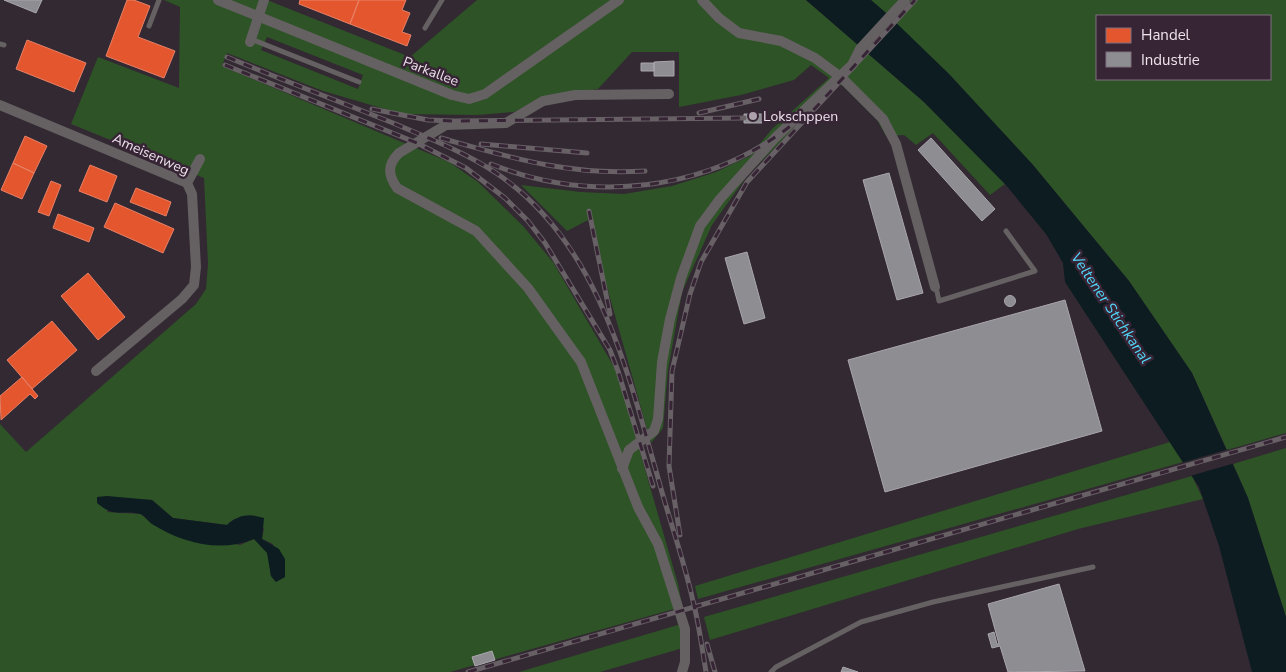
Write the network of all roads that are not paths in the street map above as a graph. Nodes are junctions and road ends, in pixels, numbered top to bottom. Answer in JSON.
{"nodes":[{"id":1,"x":159,"y":0,"type":"edge"},
{"id":2,"x":218,"y":0,"type":"edge"},
{"id":3,"x":264,"y":0,"type":"edge"},
{"id":4,"x":442,"y":0,"type":"edge"},
{"id":5,"x":619,"y":0,"type":"edge"},
{"id":6,"x":702,"y":0,"type":"edge"},
{"id":7,"x":904,"y":0,"type":"edge"},
{"id":8,"x":257,"y":16,"type":"junction"},
{"id":9,"x":149,"y":26,"type":"dead end"},
{"id":10,"x":425,"y":28,"type":"dead end"},
{"id":11,"x":251,"y":40,"type":"joint"},
{"id":12,"x":840,"y":77,"type":"junction"},
{"id":13,"x":359,"y":82,"type":"dead end"},
{"id":14,"x":669,"y":94,"type":"dead end"},
{"id":15,"x":0,"y":105,"type":"edge"},
{"id":16,"x":200,"y":159,"type":"dead end"},
{"id":17,"x":187,"y":183,"type":"junction"},
{"id":18,"x":1006,"y":231,"type":"dead end"},
{"id":19,"x":936,"y":287,"type":"joint"},
{"id":20,"x":96,"y":371,"type":"dead end"},
{"id":21,"x":622,"y":469,"type":"junction"},
{"id":22,"x":1093,"y":567,"type":"dead end"},
{"id":23,"x":682,"y":672,"type":"edge"},
{"id":24,"x":771,"y":672,"type":"edge"}],
"edges":[{"from":1,"to":9,"type":"lane"},
{"from":2,"to":8,"type":"street","name":"Parkallee"},
{"from":3,"to":8,"type":"street"},
{"from":4,"to":10,"type":"lane"},
{"from":5,"to":8,"type":"street","name":"Parkallee"},
{"from":6,"to":12,"type":"street"},
{"from":7,"to":12,"type":"street"},
{"from":8,"to":11,"type":"street"},
{"from":11,"to":13,"type":"lane"},
{"from":12,"to":19,"type":"street"},
{"from":12,"to":21,"type":"street"},
{"from":14,"to":21,"type":"street"},
{"from":15,"to":17,"type":"street","name":"Ameisenweg"},
{"from":16,"to":17,"type":"street"},
{"from":17,"to":20,"type":"street","name":"Ameisenweg"},
{"from":18,"to":19,"type":"lane"},
{"from":21,"to":23,"type":"street"},
{"from":22,"to":24,"type":"lane"}]}
